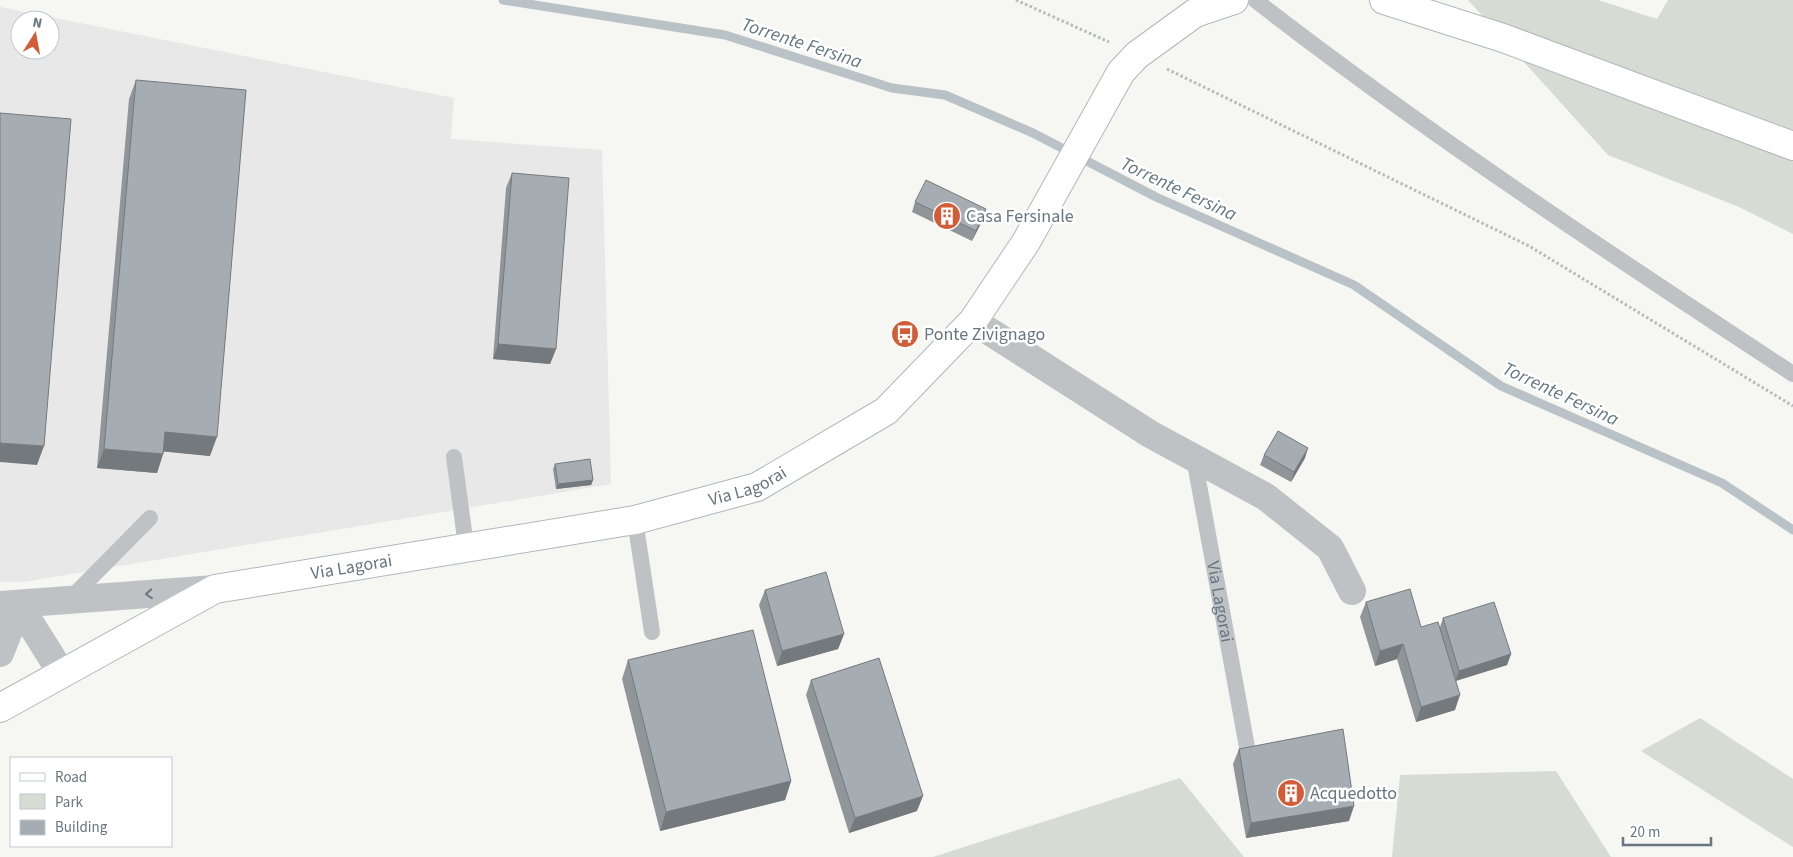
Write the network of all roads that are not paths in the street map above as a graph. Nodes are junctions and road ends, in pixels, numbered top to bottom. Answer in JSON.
{"nodes":[{"id":1,"x":1234,"y":0,"type":"edge"},
{"id":2,"x":1255,"y":0,"type":"edge"},
{"id":3,"x":1384,"y":0,"type":"edge"},
{"id":4,"x":1793,"y":146,"type":"edge"},
{"id":5,"x":973,"y":321,"type":"junction"},
{"id":6,"x":1793,"y":374,"type":"edge"},
{"id":7,"x":454,"y":457,"type":"dead end"},
{"id":8,"x":1194,"y":458,"type":"junction"},
{"id":9,"x":150,"y":518,"type":"dead end"},
{"id":10,"x":636,"y":520,"type":"junction"},
{"id":11,"x":466,"y":546,"type":"junction"},
{"id":12,"x":215,"y":588,"type":"junction"},
{"id":13,"x":1352,"y":591,"type":"dead end"},
{"id":14,"x":68,"y":601,"type":"junction"},
{"id":15,"x":9,"y":605,"type":"edge"},
{"id":16,"x":652,"y":632,"type":"dead end"},
{"id":17,"x":0,"y":653,"type":"edge"},
{"id":18,"x":62,"y":674,"type":"junction"},
{"id":19,"x":0,"y":708,"type":"edge"},
{"id":20,"x":1247,"y":747,"type":"edge"}],
"edges":[{"from":1,"to":5,"type":"main road","name":"Via Lagorai"},
{"from":2,"to":6,"type":"lane"},
{"from":3,"to":4,"type":"main road"},
{"from":5,"to":8,"type":"street"},
{"from":5,"to":10,"type":"main road","name":"Via Lagorai"},
{"from":7,"to":11,"type":"lane"},
{"from":8,"to":13,"type":"street"},
{"from":8,"to":20,"type":"lane","name":"Via Lagorai"},
{"from":9,"to":14,"type":"lane"},
{"from":10,"to":11,"type":"main road","name":"Via Lagorai"},
{"from":10,"to":16,"type":"lane"},
{"from":11,"to":12,"type":"main road","name":"Via Lagorai"},
{"from":12,"to":14,"type":"street","name":"Via Lagorai","one_way":true},
{"from":12,"to":18,"type":"main road","name":"Via Lagorai"},
{"from":14,"to":15,"type":"street","name":"Via Lagorai"},
{"from":15,"to":17,"type":"street"},
{"from":15,"to":18,"type":"street"},
{"from":18,"to":19,"type":"main road","name":"Via Lagorai"}]}
